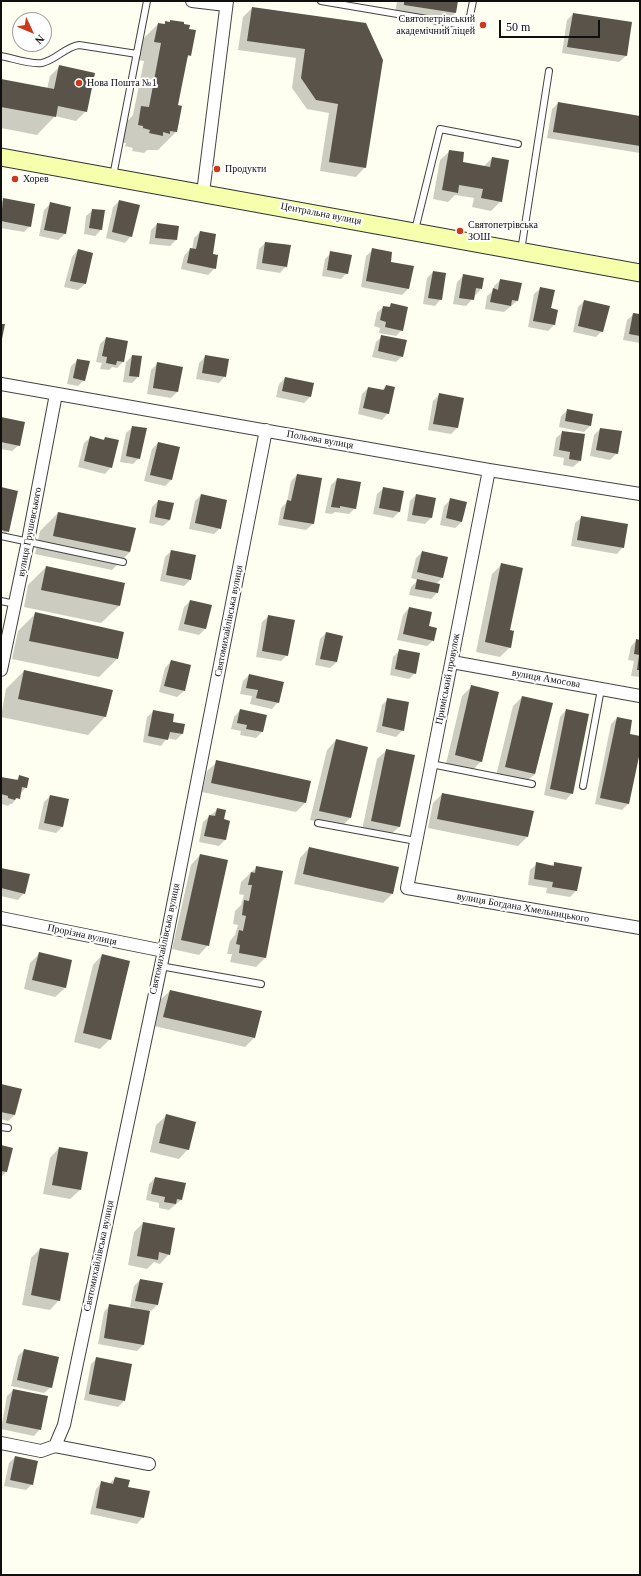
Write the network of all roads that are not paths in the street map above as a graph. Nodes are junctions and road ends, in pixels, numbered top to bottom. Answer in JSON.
{"nodes":[{"id":1,"x":147,"y":1,"type":"edge"},
{"id":2,"x":192,"y":1,"type":"edge"},
{"id":3,"x":321,"y":1,"type":"edge"},
{"id":4,"x":473,"y":1,"type":"edge"},
{"id":5,"x":227,"y":3,"type":"edge"},
{"id":6,"x":136,"y":54,"type":"junction"},
{"id":7,"x":1,"y":56,"type":"edge"},
{"id":8,"x":549,"y":71,"type":"dead end"},
{"id":9,"x":518,"y":144,"type":"dead end"},
{"id":10,"x":1,"y":157,"type":"edge"},
{"id":11,"x":113,"y":178,"type":"junction"},
{"id":12,"x":203,"y":193,"type":"junction"},
{"id":13,"x":414,"y":232,"type":"junction"},
{"id":14,"x":521,"y":251,"type":"junction"},
{"id":15,"x":640,"y":273,"type":"edge"},
{"id":16,"x":1,"y":384,"type":"edge"},
{"id":17,"x":56,"y":394,"type":"junction"},
{"id":18,"x":266,"y":430,"type":"junction"},
{"id":19,"x":489,"y":470,"type":"junction"},
{"id":20,"x":640,"y":494,"type":"edge"},
{"id":21,"x":1,"y":536,"type":"edge"},
{"id":22,"x":28,"y":541,"type":"junction"},
{"id":23,"x":123,"y":562,"type":"dead end"},
{"id":24,"x":1,"y":602,"type":"edge"},
{"id":25,"x":15,"y":604,"type":"junction"},
{"id":26,"x":452,"y":662,"type":"junction"},
{"id":27,"x":1,"y":670,"type":"edge"},
{"id":28,"x":601,"y":689,"type":"junction"},
{"id":29,"x":640,"y":696,"type":"edge"},
{"id":30,"x":431,"y":764,"type":"junction"},
{"id":31,"x":532,"y":784,"type":"dead end"},
{"id":32,"x":583,"y":786,"type":"dead end"},
{"id":33,"x":318,"y":823,"type":"dead end"},
{"id":34,"x":416,"y":841,"type":"junction"},
{"id":35,"x":407,"y":888,"type":"joint"},
{"id":36,"x":1,"y":918,"type":"edge"},
{"id":37,"x":640,"y":928,"type":"edge"},
{"id":38,"x":164,"y":951,"type":"junction"},
{"id":39,"x":160,"y":966,"type":"junction"},
{"id":40,"x":261,"y":984,"type":"dead end"},
{"id":41,"x":1,"y":1443,"type":"edge"},
{"id":42,"x":55,"y":1446,"type":"junction"},
{"id":43,"x":148,"y":1464,"type":"dead end"}],
"edges":[{"from":1,"to":6,"type":"lane"},
{"from":2,"to":5,"type":"street"},
{"from":3,"to":4,"type":"lane"},
{"from":5,"to":12,"type":"street"},
{"from":6,"to":7,"type":"lane"},
{"from":6,"to":11,"type":"lane"},
{"from":8,"to":14,"type":"lane"},
{"from":9,"to":13,"type":"lane"},
{"from":10,"to":11,"type":"main road","name":"Центральна вулиця"},
{"from":11,"to":12,"type":"main road","name":"Центральна вулиця"},
{"from":12,"to":13,"type":"main road","name":"Центральна вулиця"},
{"from":13,"to":14,"type":"main road","name":"Центральна вулиця"},
{"from":14,"to":15,"type":"main road","name":"Центральна вулиця"},
{"from":16,"to":17,"type":"street","name":"Польова вулиця"},
{"from":17,"to":18,"type":"street","name":"Польова вулиця"},
{"from":17,"to":22,"type":"street","name":"вулиця Грушевського"},
{"from":18,"to":19,"type":"street","name":"Польова вулиця"},
{"from":18,"to":38,"type":"street","name":"Святомихайлівська вулиця"},
{"from":19,"to":20,"type":"street","name":"Польова вулиця"},
{"from":19,"to":26,"type":"street","name":"Приміський провулок"},
{"from":21,"to":22,"type":"lane"},
{"from":22,"to":23,"type":"lane"},
{"from":22,"to":25,"type":"street","name":"вулиця Грушевського"},
{"from":24,"to":25,"type":"lane"},
{"from":25,"to":27,"type":"street","name":"вулиця Грушевського"},
{"from":26,"to":28,"type":"street","name":"вулиця Амосова"},
{"from":26,"to":30,"type":"street","name":"Приміський провулок"},
{"from":28,"to":29,"type":"street","name":"вулиця Амосова"},
{"from":28,"to":32,"type":"lane"},
{"from":30,"to":31,"type":"lane"},
{"from":30,"to":34,"type":"street","name":"Приміський провулок"},
{"from":33,"to":34,"type":"lane"},
{"from":34,"to":35,"type":"street","name":"Приміський провулок"},
{"from":35,"to":37,"type":"street","name":"вулиця Богдана Хмельницького"},
{"from":36,"to":38,"type":"street","name":"Прорізна вулиця"},
{"from":38,"to":39,"type":"street","name":"Святомихайлівська вулиця"},
{"from":39,"to":40,"type":"lane"},
{"from":39,"to":42,"type":"street","name":"Святомихайлівська вулиця"},
{"from":41,"to":42,"type":"street"},
{"from":42,"to":43,"type":"street"}]}
